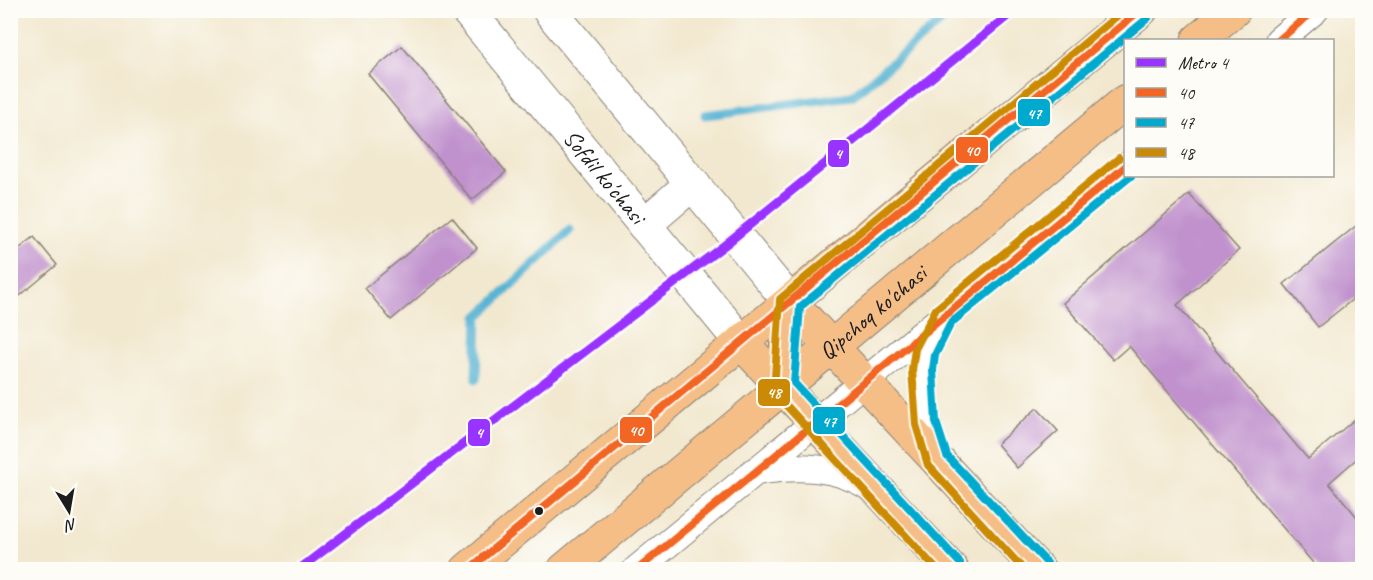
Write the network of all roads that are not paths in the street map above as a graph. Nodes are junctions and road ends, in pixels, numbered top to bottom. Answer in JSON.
{"nodes":[{"id":1,"x":467,"y":10,"type":"edge"},
{"id":2,"x":549,"y":10,"type":"edge"},
{"id":3,"x":1141,"y":10,"type":"edge"},
{"id":4,"x":1234,"y":10,"type":"edge"},
{"id":5,"x":1315,"y":10,"type":"edge"},
{"id":6,"x":1199,"y":39,"type":"edge"},
{"id":7,"x":1280,"y":39,"type":"edge"},
{"id":8,"x":1124,"y":102,"type":"edge"},
{"id":9,"x":1124,"y":167,"type":"edge"},
{"id":10,"x":693,"y":183,"type":"junction"},
{"id":11,"x":644,"y":225,"type":"junction"},
{"id":12,"x":790,"y":302,"type":"junction"},
{"id":13,"x":943,"y":316,"type":"junction"},
{"id":14,"x":741,"y":342,"type":"junction"},
{"id":15,"x":832,"y":346,"type":"junction"},
{"id":16,"x":863,"y":380,"type":"junction"},
{"id":17,"x":783,"y":387,"type":"junction"},
{"id":18,"x":814,"y":421,"type":"junction"},
{"id":19,"x":938,"y":462,"type":"junction"},
{"id":20,"x":752,"y":473,"type":"junction"},
{"id":21,"x":890,"y":502,"type":"junction"},
{"id":22,"x":467,"y":570,"type":"edge"},
{"id":23,"x":564,"y":570,"type":"edge"},
{"id":24,"x":636,"y":570,"type":"edge"},
{"id":25,"x":952,"y":570,"type":"edge"},
{"id":26,"x":1039,"y":570,"type":"edge"}],
"edges":[{"from":1,"to":11,"type":"street","name":"Sofdil ko'chasi"},
{"from":2,"to":10,"type":"street"},
{"from":3,"to":12,"type":"main road"},
{"from":4,"to":6,"type":"main road"},
{"from":5,"to":7,"type":"street"},
{"from":8,"to":15,"type":"main road","name":"Qipchoq ko'chasi"},
{"from":9,"to":13,"type":"street","name":"Qipchoq ko'chasi"},
{"from":10,"to":11,"type":"street"},
{"from":10,"to":12,"type":"street"},
{"from":11,"to":14,"type":"street","name":"Sofdil ko'chasi"},
{"from":12,"to":14,"type":"main road"},
{"from":12,"to":15,"type":"main road"},
{"from":12,"to":17,"type":"main road"},
{"from":13,"to":16,"type":"street","name":"Qipchoq ko'chasi"},
{"from":13,"to":19,"type":"street","name":"Qipchoq ko'chasi"},
{"from":14,"to":17,"type":"main road"},
{"from":14,"to":22,"type":"main road"},
{"from":15,"to":16,"type":"main road"},
{"from":15,"to":17,"type":"main road","name":"Qipchoq ko'chasi"},
{"from":16,"to":18,"type":"street","name":"Qipchoq ko'chasi"},
{"from":16,"to":19,"type":"main road"},
{"from":17,"to":18,"type":"main road"},
{"from":17,"to":23,"type":"main road","name":"Qipchoq ko'chasi"},
{"from":18,"to":20,"type":"street","name":"Qipchoq ko'chasi"},
{"from":18,"to":21,"type":"main road"},
{"from":19,"to":26,"type":"main road"},
{"from":20,"to":21,"type":"street"},
{"from":20,"to":24,"type":"street","name":"Qipchoq ko'chasi"},
{"from":21,"to":25,"type":"main road"}]}
